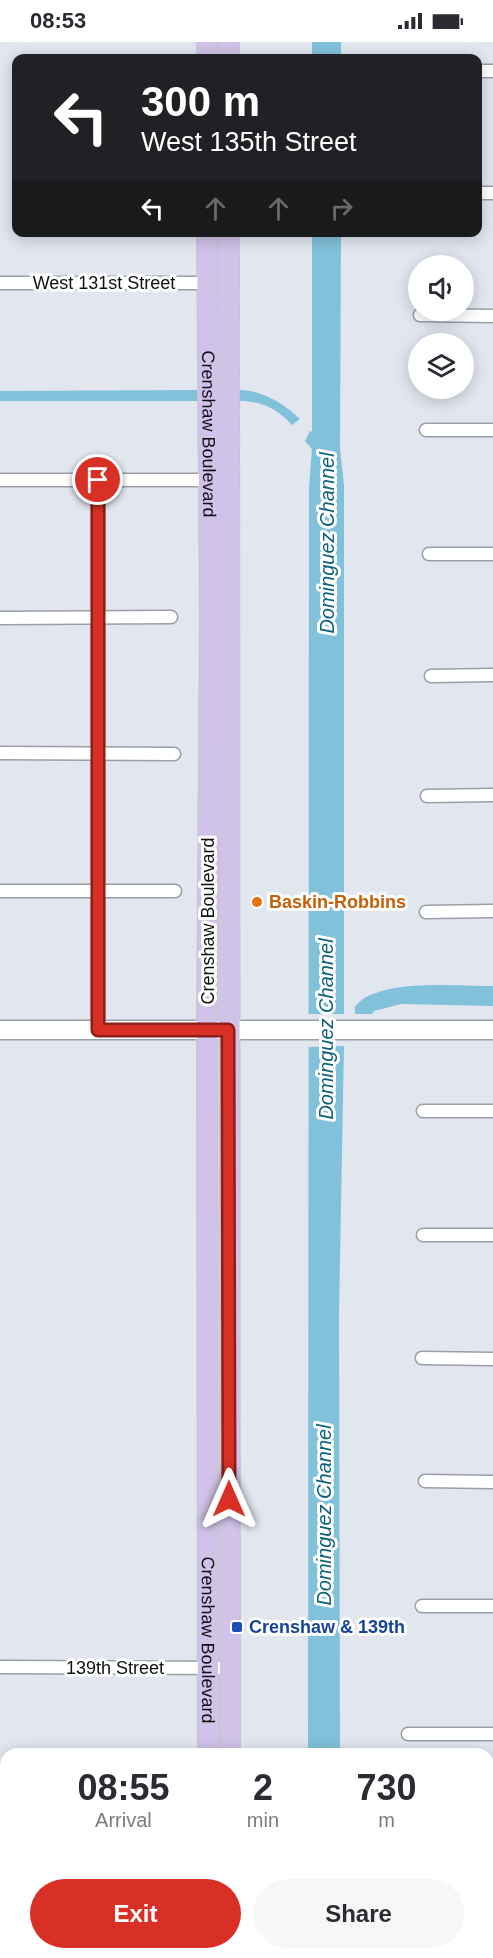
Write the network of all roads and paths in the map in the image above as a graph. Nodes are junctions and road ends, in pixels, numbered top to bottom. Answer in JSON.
{"nodes":[{"id":1,"x":207,"y":237,"type":"edge"},
{"id":2,"x":229,"y":237,"type":"edge"},
{"id":3,"x":0,"y":282,"type":"edge"},
{"id":4,"x":207,"y":283,"type":"junction"},
{"id":5,"x":228,"y":283,"type":"junction"},
{"id":6,"x":474,"y":315,"type":"edge"},
{"id":7,"x":493,"y":315,"type":"edge"},
{"id":8,"x":426,"y":430,"type":"dead end"},
{"id":9,"x":493,"y":430,"type":"edge"},
{"id":10,"x":229,"y":479,"type":"junction"},
{"id":11,"x":0,"y":480,"type":"edge"},
{"id":12,"x":98,"y":480,"type":"junction"},
{"id":13,"x":209,"y":480,"type":"junction"},
{"id":14,"x":429,"y":554,"type":"dead end"},
{"id":15,"x":493,"y":554,"type":"edge"},
{"id":16,"x":171,"y":617,"type":"dead end"},
{"id":17,"x":0,"y":618,"type":"edge"},
{"id":18,"x":98,"y":618,"type":"junction"},
{"id":19,"x":493,"y":675,"type":"edge"},
{"id":20,"x":431,"y":676,"type":"dead end"},
{"id":21,"x":0,"y":753,"type":"edge"},
{"id":22,"x":98,"y":753,"type":"junction"},
{"id":23,"x":174,"y":754,"type":"dead end"},
{"id":24,"x":493,"y":795,"type":"edge"},
{"id":25,"x":427,"y":796,"type":"dead end"},
{"id":26,"x":0,"y":891,"type":"edge"},
{"id":27,"x":98,"y":891,"type":"junction"},
{"id":28,"x":176,"y":891,"type":"dead end"},
{"id":29,"x":493,"y":911,"type":"edge"},
{"id":30,"x":426,"y":912,"type":"dead end"},
{"id":31,"x":0,"y":1030,"type":"edge"},
{"id":32,"x":98,"y":1030,"type":"junction"},
{"id":33,"x":207,"y":1030,"type":"junction"},
{"id":34,"x":228,"y":1030,"type":"junction"},
{"id":35,"x":493,"y":1030,"type":"edge"},
{"id":36,"x":423,"y":1111,"type":"dead end"},
{"id":37,"x":493,"y":1112,"type":"edge"},
{"id":38,"x":208,"y":1193,"type":"junction"},
{"id":39,"x":229,"y":1193,"type":"junction"},
{"id":40,"x":423,"y":1235,"type":"dead end"},
{"id":41,"x":493,"y":1236,"type":"edge"},
{"id":42,"x":422,"y":1358,"type":"dead end"},
{"id":43,"x":493,"y":1359,"type":"edge"},
{"id":44,"x":209,"y":1432,"type":"junction"},
{"id":45,"x":230,"y":1432,"type":"junction"},
{"id":46,"x":425,"y":1480,"type":"dead end"},
{"id":47,"x":493,"y":1482,"type":"edge"},
{"id":48,"x":422,"y":1606,"type":"dead end"},
{"id":49,"x":493,"y":1606,"type":"edge"},
{"id":50,"x":0,"y":1667,"type":"edge"},
{"id":51,"x":209,"y":1668,"type":"junction"},
{"id":52,"x":230,"y":1668,"type":"junction"},
{"id":53,"x":408,"y":1734,"type":"dead end"},
{"id":54,"x":493,"y":1734,"type":"edge"},
{"id":55,"x":208,"y":1748,"type":"edge"},
{"id":56,"x":230,"y":1748,"type":"edge"}],
"edges":[{"from":1,"to":4,"type":"main road","name":"Crenshaw Boulevard"},
{"from":2,"to":5,"type":"main road","name":"Crenshaw Boulevard"},
{"from":3,"to":4,"type":"street","name":"West 131st Street"},
{"from":4,"to":5,"type":"main road"},
{"from":4,"to":13,"type":"main road","name":"Crenshaw Boulevard"},
{"from":5,"to":10,"type":"main road","name":"Crenshaw Boulevard"},
{"from":6,"to":7,"type":"street"},
{"from":8,"to":9,"type":"street"},
{"from":10,"to":13,"type":"street"},
{"from":10,"to":34,"type":"main road","name":"Crenshaw Boulevard"},
{"from":11,"to":12,"type":"street"},
{"from":12,"to":13,"type":"street"},
{"from":12,"to":18,"type":"street"},
{"from":13,"to":33,"type":"main road","name":"Crenshaw Boulevard"},
{"from":14,"to":15,"type":"street"},
{"from":16,"to":18,"type":"street"},
{"from":17,"to":18,"type":"street"},
{"from":18,"to":22,"type":"street"},
{"from":19,"to":20,"type":"street"},
{"from":21,"to":22,"type":"street"},
{"from":22,"to":23,"type":"street"},
{"from":22,"to":27,"type":"street"},
{"from":24,"to":25,"type":"street"},
{"from":26,"to":27,"type":"street"},
{"from":27,"to":28,"type":"street"},
{"from":27,"to":32,"type":"street"},
{"from":29,"to":30,"type":"street"},
{"from":31,"to":32,"type":"street"},
{"from":32,"to":33,"type":"street"},
{"from":33,"to":34,"type":"street"},
{"from":33,"to":38,"type":"main road","name":"Crenshaw Boulevard"},
{"from":34,"to":35,"type":"street"},
{"from":34,"to":39,"type":"main road","name":"Crenshaw Boulevard"},
{"from":36,"to":37,"type":"street"},
{"from":38,"to":39,"type":"main road"},
{"from":38,"to":44,"type":"main road","name":"Crenshaw Boulevard"},
{"from":39,"to":45,"type":"main road","name":"Crenshaw Boulevard"},
{"from":40,"to":41,"type":"street"},
{"from":42,"to":43,"type":"street"},
{"from":44,"to":45,"type":"main road"},
{"from":44,"to":51,"type":"main road","name":"Crenshaw Boulevard"},
{"from":45,"to":52,"type":"main road","name":"Crenshaw Boulevard"},
{"from":46,"to":47,"type":"street"},
{"from":48,"to":49,"type":"street"},
{"from":50,"to":51,"type":"street","name":"139th Street"},
{"from":51,"to":52,"type":"street","name":"139th Street"},
{"from":51,"to":55,"type":"main road","name":"Crenshaw Boulevard"},
{"from":52,"to":56,"type":"main road","name":"Crenshaw Boulevard"},
{"from":53,"to":54,"type":"street"}]}
